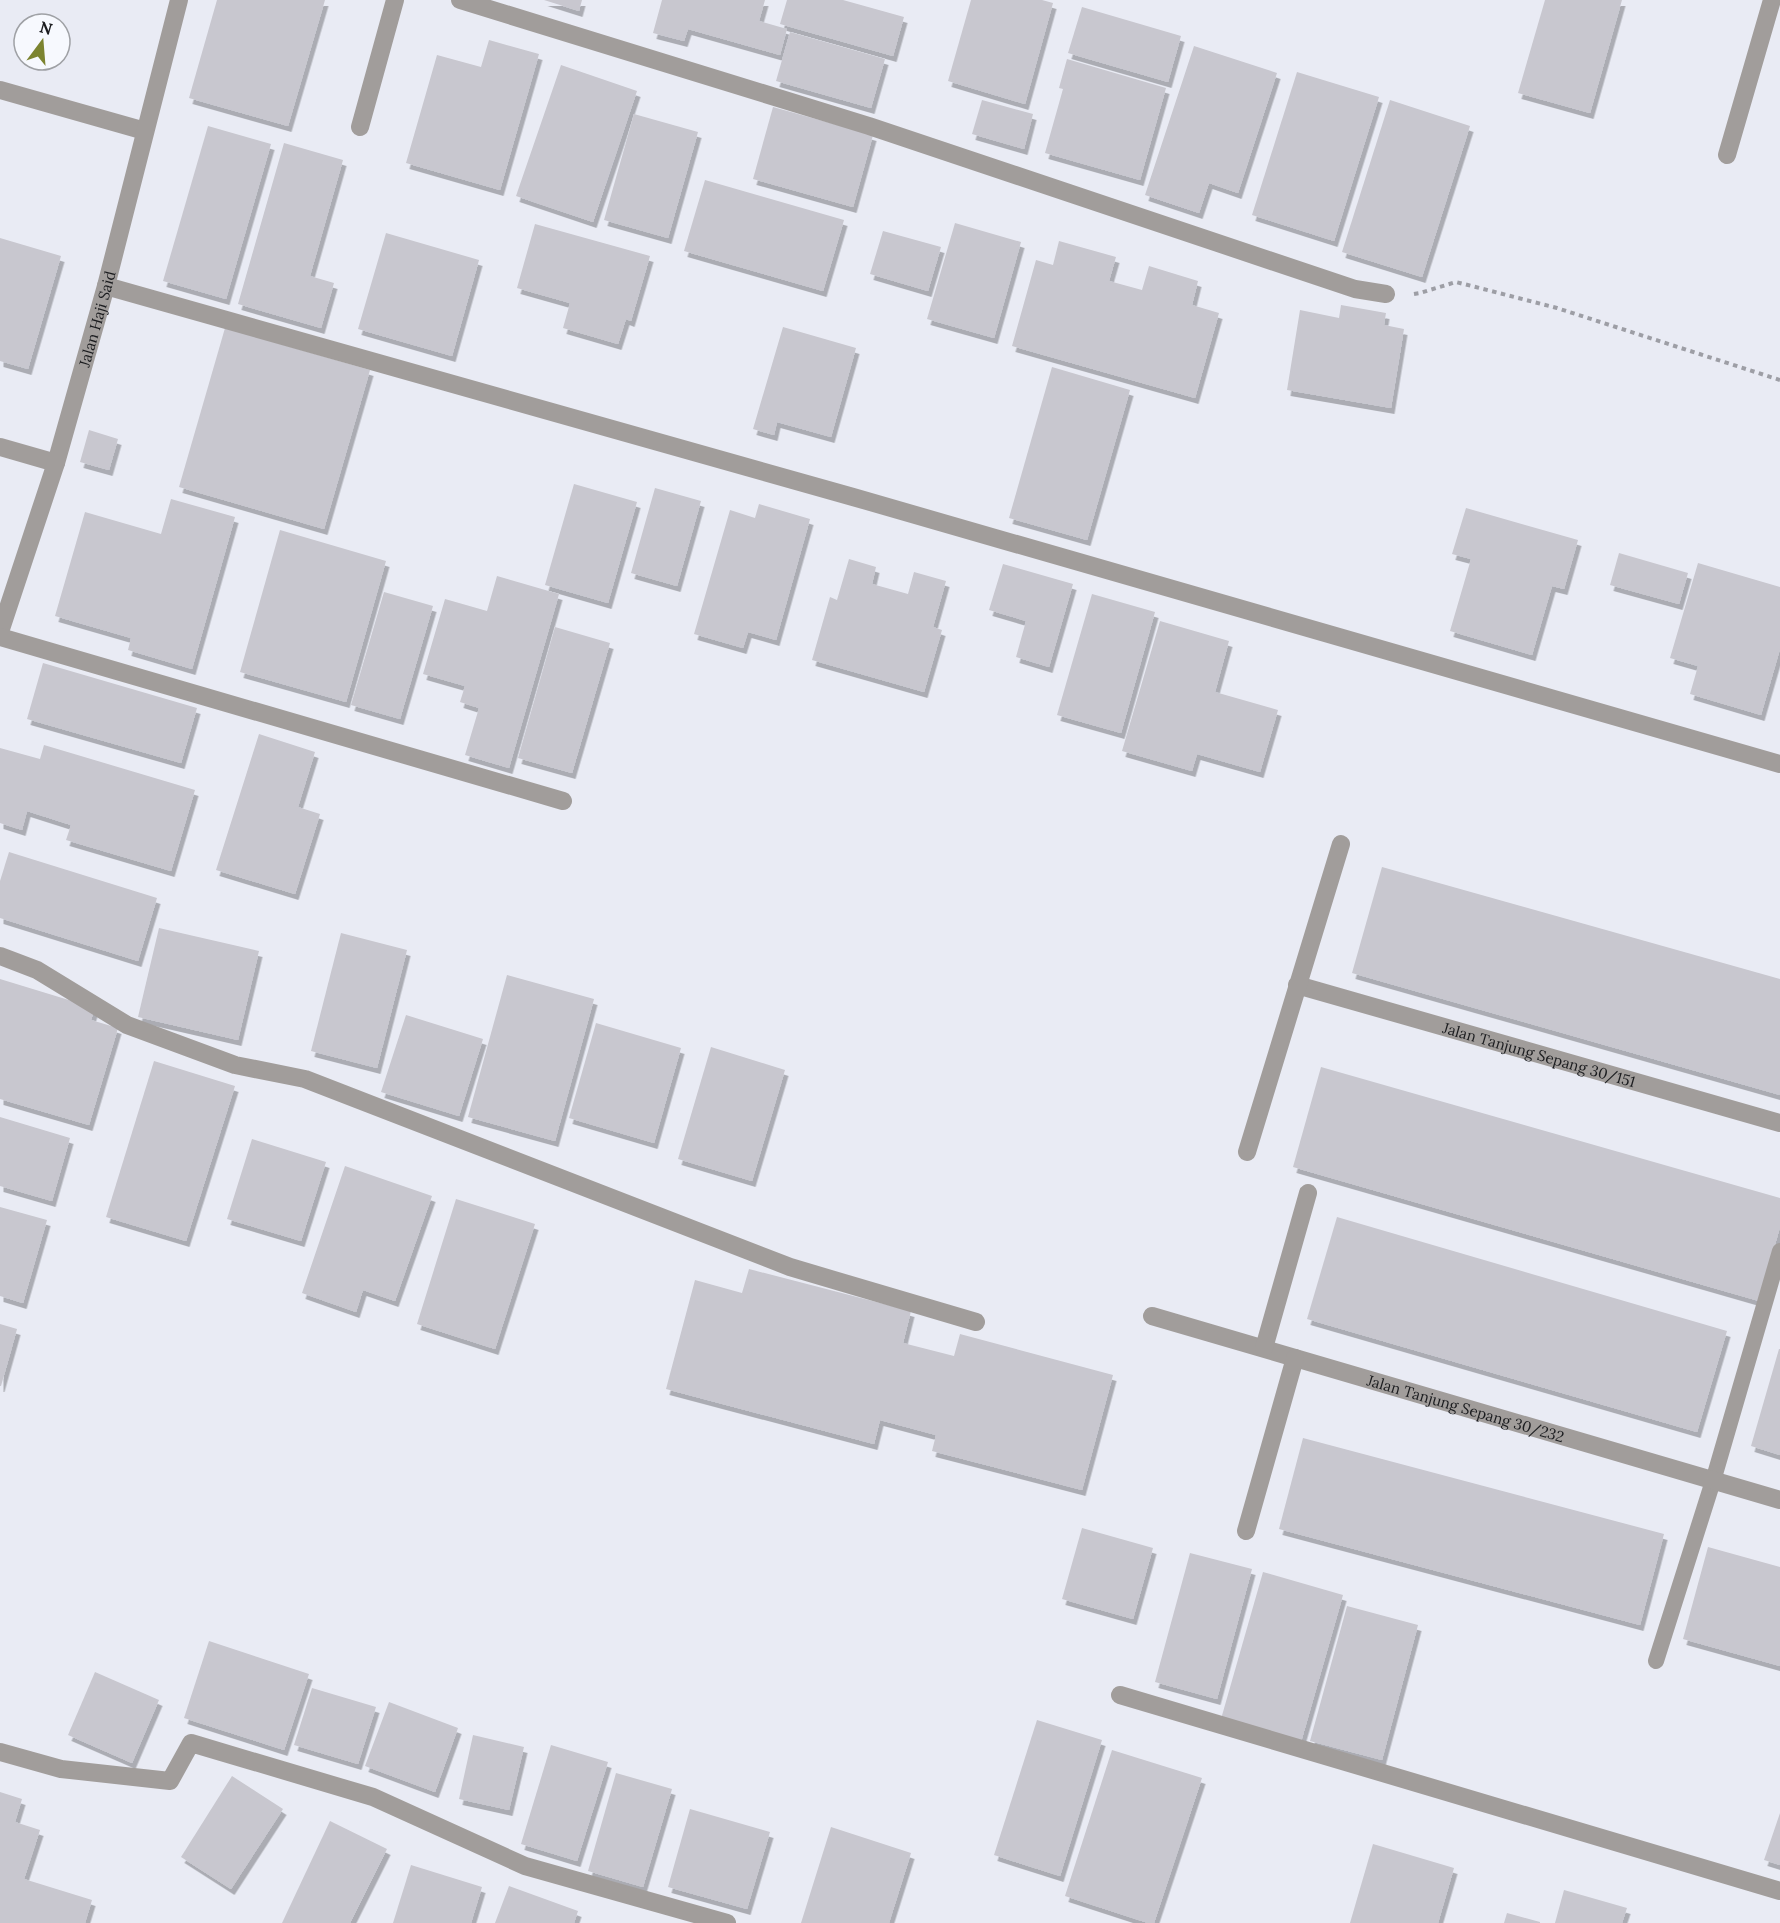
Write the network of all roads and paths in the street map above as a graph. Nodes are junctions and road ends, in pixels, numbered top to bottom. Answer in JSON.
{"nodes":[{"id":1,"x":179,"y":0,"type":"edge"},
{"id":2,"x":395,"y":0,"type":"edge"},
{"id":3,"x":460,"y":0,"type":"edge"},
{"id":4,"x":1774,"y":5,"type":"edge"},
{"id":5,"x":0,"y":90,"type":"edge"},
{"id":6,"x":360,"y":126,"type":"dead end"},
{"id":7,"x":145,"y":131,"type":"junction"},
{"id":8,"x":1727,"y":155,"type":"dead end"},
{"id":9,"x":106,"y":286,"type":"junction"},
{"id":10,"x":1386,"y":294,"type":"joint"},
{"id":11,"x":1780,"y":380,"type":"edge"},
{"id":12,"x":0,"y":447,"type":"edge"},
{"id":13,"x":56,"y":463,"type":"junction"},
{"id":14,"x":0,"y":634,"type":"edge"},
{"id":15,"x":1780,"y":764,"type":"edge"},
{"id":16,"x":563,"y":801,"type":"dead end"},
{"id":17,"x":1341,"y":843,"type":"dead end"},
{"id":18,"x":0,"y":956,"type":"edge"},
{"id":19,"x":1297,"y":985,"type":"junction"},
{"id":20,"x":1780,"y":1123,"type":"edge"},
{"id":21,"x":1248,"y":1152,"type":"dead end"},
{"id":22,"x":1308,"y":1193,"type":"dead end"},
{"id":23,"x":1780,"y":1251,"type":"edge"},
{"id":24,"x":1152,"y":1316,"type":"dead end"},
{"id":25,"x":976,"y":1322,"type":"dead end"},
{"id":26,"x":1264,"y":1348,"type":"junction"},
{"id":27,"x":1295,"y":1358,"type":"junction"},
{"id":28,"x":1713,"y":1480,"type":"junction"},
{"id":29,"x":1780,"y":1500,"type":"edge"},
{"id":30,"x":1246,"y":1531,"type":"dead end"},
{"id":31,"x":1656,"y":1661,"type":"dead end"},
{"id":32,"x":1120,"y":1695,"type":"dead end"},
{"id":33,"x":0,"y":1752,"type":"edge"},
{"id":34,"x":1780,"y":1891,"type":"edge"},
{"id":35,"x":727,"y":1923,"type":"edge"}],
"edges":[{"from":1,"to":7,"type":"street","name":"Jalan Haji Said"},
{"from":2,"to":6,"type":"street"},
{"from":3,"to":10,"type":"street"},
{"from":4,"to":8,"type":"street"},
{"from":5,"to":7,"type":"street"},
{"from":7,"to":9,"type":"street","name":"Jalan Haji Said"},
{"from":9,"to":13,"type":"street","name":"Jalan Haji Said"},
{"from":9,"to":15,"type":"street"},
{"from":10,"to":11,"type":"path"},
{"from":12,"to":13,"type":"street"},
{"from":13,"to":14,"type":"street","name":"Jalan Haji Said"},
{"from":14,"to":16,"type":"street"},
{"from":17,"to":19,"type":"street"},
{"from":18,"to":25,"type":"street"},
{"from":19,"to":20,"type":"street","name":"Jalan Tanjung Sepang 30/151"},
{"from":19,"to":21,"type":"street"},
{"from":22,"to":26,"type":"street"},
{"from":23,"to":28,"type":"lane"},
{"from":24,"to":26,"type":"street","name":"Jalan Tanjung Sepang 30/232"},
{"from":26,"to":27,"type":"street","name":"Jalan Tanjung Sepang 30/232"},
{"from":27,"to":28,"type":"street","name":"Jalan Tanjung Sepang 30/232"},
{"from":27,"to":30,"type":"street"},
{"from":28,"to":29,"type":"street","name":"Jalan Tanjung Sepang 30/232"},
{"from":28,"to":31,"type":"lane"},
{"from":32,"to":34,"type":"street"},
{"from":33,"to":35,"type":"street"}]}
